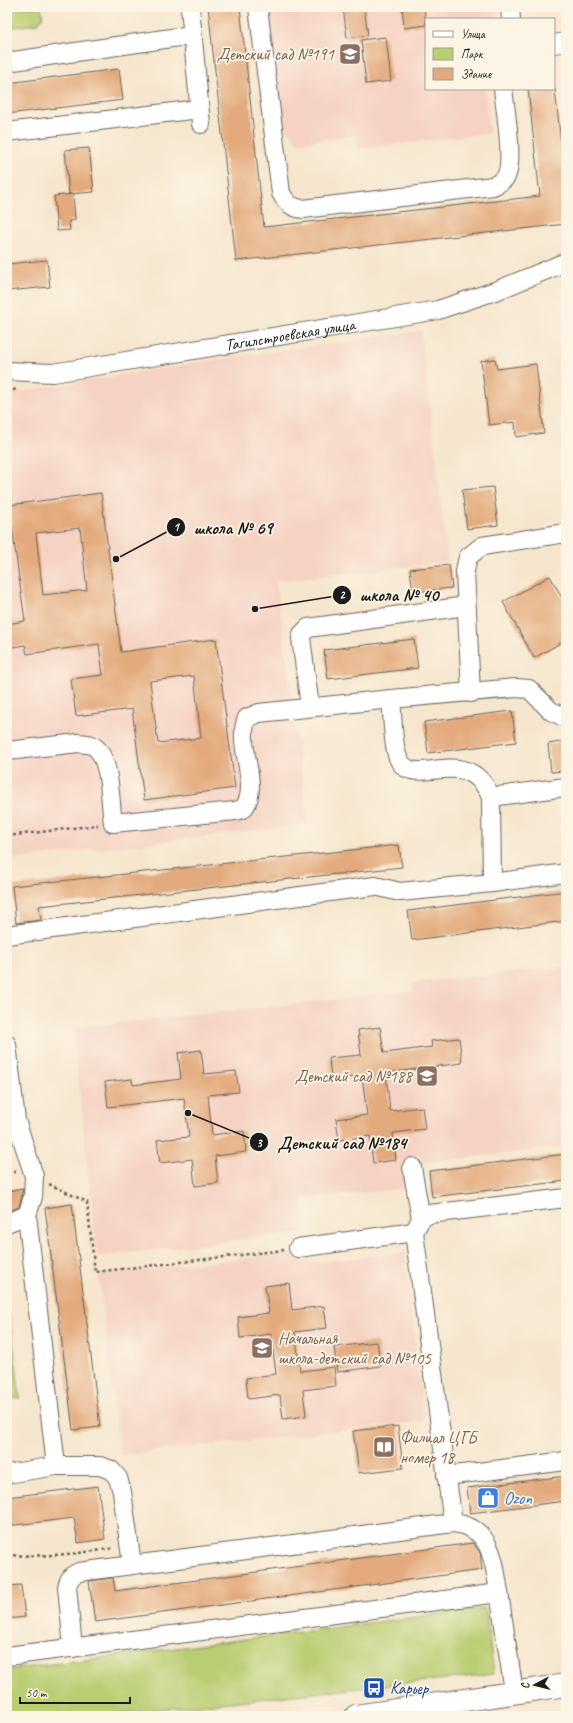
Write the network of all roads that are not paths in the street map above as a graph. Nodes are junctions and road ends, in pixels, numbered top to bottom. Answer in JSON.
{"nodes":[{"id":1,"x":190,"y":7,"type":"edge"},
{"id":2,"x":258,"y":7,"type":"edge"},
{"id":3,"x":510,"y":7,"type":"edge"},
{"id":4,"x":511,"y":18,"type":"edge"},
{"id":5,"x":192,"y":35,"type":"junction"},
{"id":6,"x":566,"y":42,"type":"edge"},
{"id":7,"x":555,"y":44,"type":"edge"},
{"id":8,"x":7,"y":62,"type":"edge"},
{"id":9,"x":503,"y":90,"type":"edge"},
{"id":10,"x":7,"y":132,"type":"edge"},
{"id":11,"x":566,"y":262,"type":"edge"},
{"id":12,"x":7,"y":371,"type":"edge"},
{"id":13,"x":566,"y":533,"type":"edge"},
{"id":14,"x":466,"y":606,"type":"junction"},
{"id":15,"x":471,"y":693,"type":"junction"},
{"id":16,"x":391,"y":699,"type":"junction"},
{"id":17,"x":310,"y":707,"type":"junction"},
{"id":18,"x":566,"y":718,"type":"edge"},
{"id":19,"x":7,"y":751,"type":"edge"},
{"id":20,"x":566,"y":787,"type":"edge"},
{"id":21,"x":491,"y":797,"type":"junction"},
{"id":22,"x":566,"y":873,"type":"edge"},
{"id":23,"x":492,"y":883,"type":"junction"},
{"id":24,"x":7,"y":936,"type":"edge"},
{"id":25,"x":7,"y":1044,"type":"edge"},
{"id":26,"x":12,"y":1121,"type":"edge"},
{"id":27,"x":412,"y":1167,"type":"dead end"},
{"id":28,"x":566,"y":1198,"type":"edge"},
{"id":29,"x":28,"y":1215,"type":"junction"},
{"id":30,"x":7,"y":1223,"type":"edge"},
{"id":31,"x":417,"y":1226,"type":"junction"},
{"id":32,"x":298,"y":1248,"type":"road end"},
{"id":33,"x":566,"y":1460,"type":"edge"},
{"id":34,"x":56,"y":1466,"type":"junction"},
{"id":35,"x":7,"y":1474,"type":"edge"},
{"id":36,"x":446,"y":1476,"type":"junction"},
{"id":37,"x":453,"y":1523,"type":"junction"},
{"id":38,"x":132,"y":1564,"type":"junction"},
{"id":39,"x":499,"y":1593,"type":"junction"},
{"id":40,"x":73,"y":1648,"type":"junction"},
{"id":41,"x":7,"y":1656,"type":"edge"},
{"id":42,"x":566,"y":1685,"type":"edge"},
{"id":43,"x":514,"y":1692,"type":"junction"},
{"id":44,"x":356,"y":1716,"type":"edge"}],
"edges":[{"from":1,"to":5,"type":"street"},
{"from":2,"to":9,"type":"street"},
{"from":3,"to":4,"type":"street"},
{"from":5,"to":8,"type":"street"},
{"from":5,"to":10,"type":"street"},
{"from":6,"to":7,"type":"street"},
{"from":11,"to":12,"type":"street","name":"Тагилстроевская улица"},
{"from":13,"to":14,"type":"street"},
{"from":14,"to":15,"type":"street"},
{"from":14,"to":17,"type":"street"},
{"from":15,"to":16,"type":"street"},
{"from":15,"to":18,"type":"street"},
{"from":16,"to":17,"type":"street"},
{"from":16,"to":21,"type":"street"},
{"from":17,"to":19,"type":"street"},
{"from":20,"to":21,"type":"street"},
{"from":21,"to":23,"type":"street"},
{"from":22,"to":23,"type":"street"},
{"from":23,"to":24,"type":"street"},
{"from":25,"to":26,"type":"street"},
{"from":26,"to":29,"type":"street"},
{"from":27,"to":31,"type":"street"},
{"from":28,"to":31,"type":"street"},
{"from":29,"to":30,"type":"street"},
{"from":29,"to":34,"type":"street"},
{"from":31,"to":32,"type":"street"},
{"from":31,"to":36,"type":"street"},
{"from":33,"to":36,"type":"street"},
{"from":34,"to":35,"type":"street"},
{"from":34,"to":38,"type":"street"},
{"from":36,"to":37,"type":"street"},
{"from":37,"to":38,"type":"street"},
{"from":37,"to":39,"type":"street"},
{"from":38,"to":40,"type":"street"},
{"from":39,"to":40,"type":"street"},
{"from":39,"to":43,"type":"street"},
{"from":40,"to":41,"type":"street"},
{"from":42,"to":43,"type":"main road"},
{"from":43,"to":44,"type":"main road"}]}
